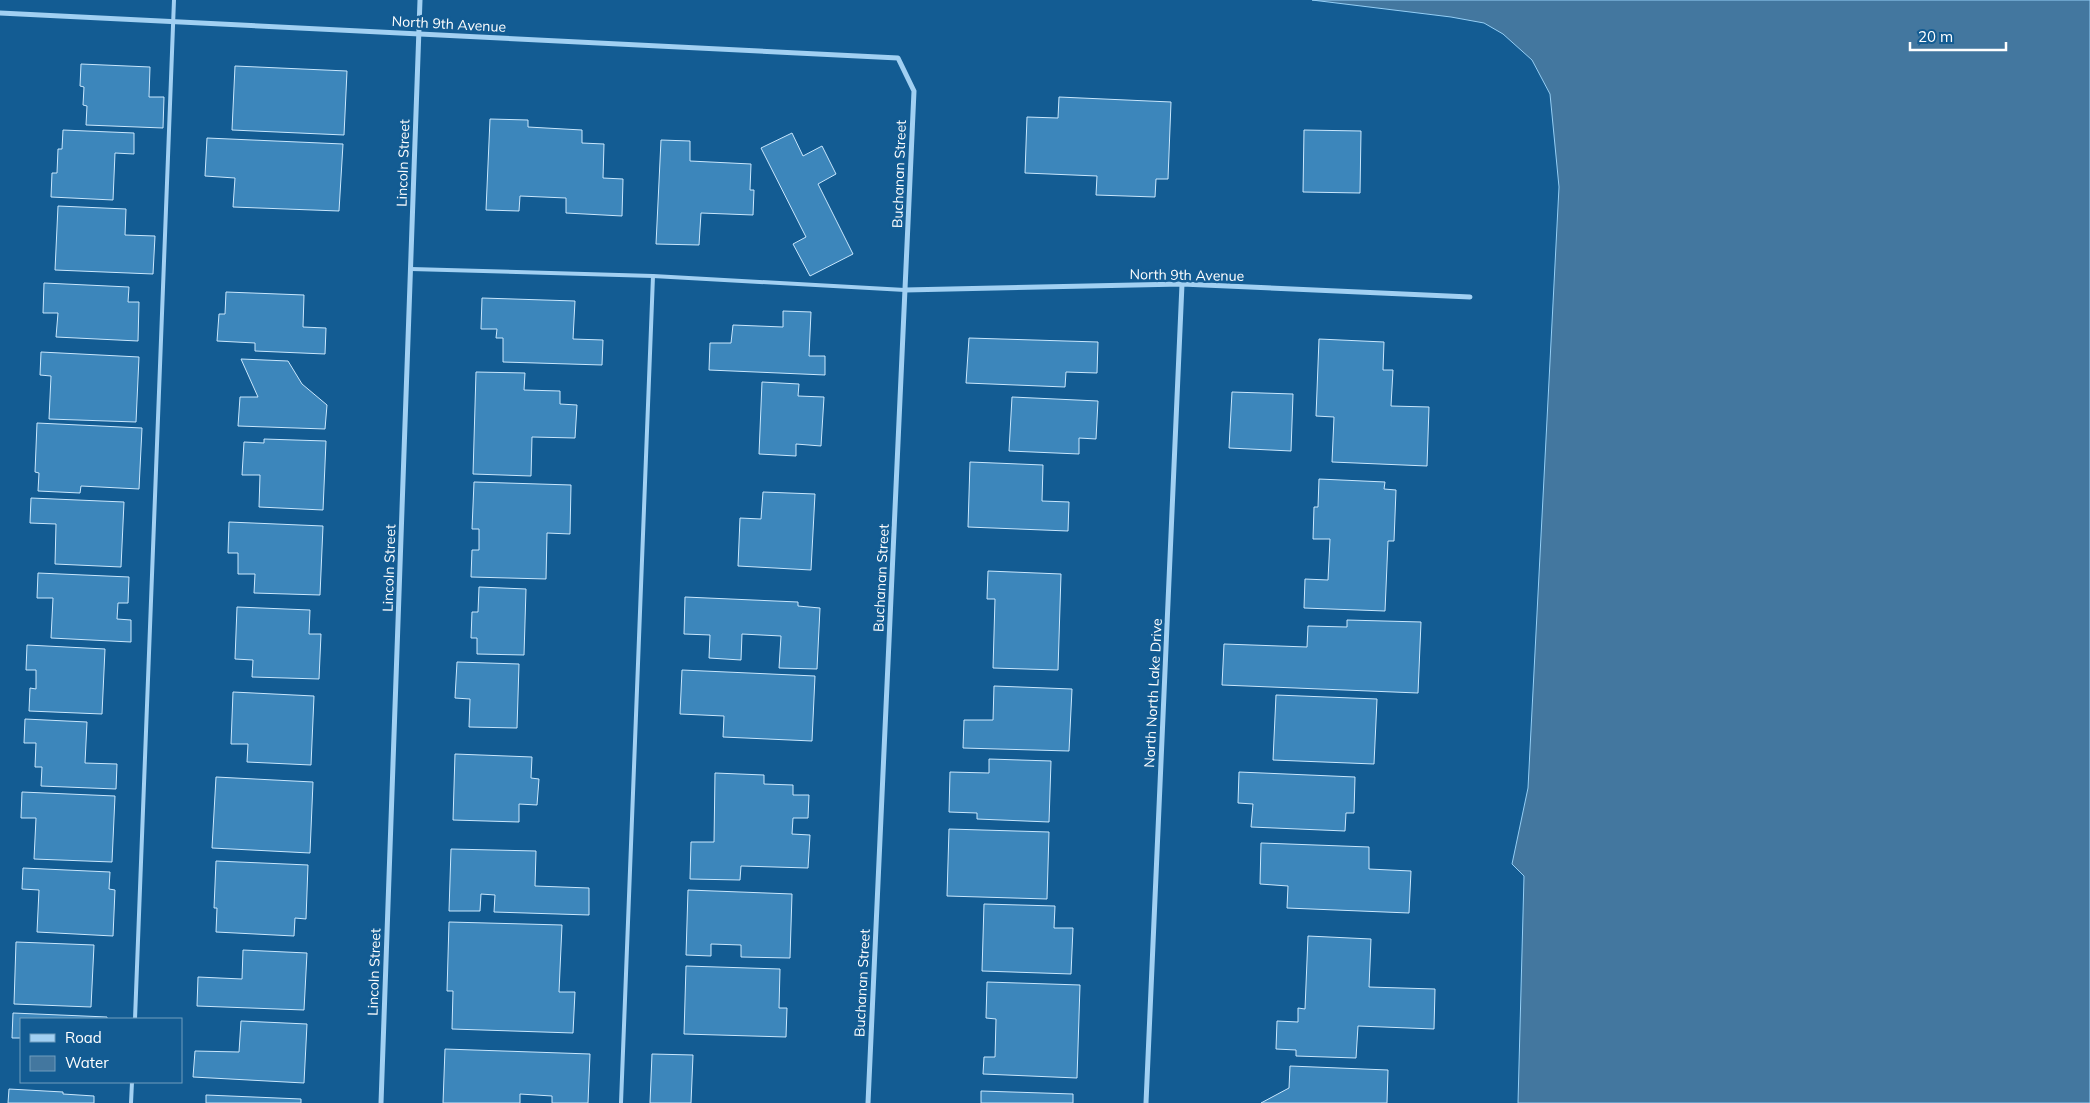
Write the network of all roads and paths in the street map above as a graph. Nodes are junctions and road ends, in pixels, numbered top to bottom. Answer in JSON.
{"nodes":[{"id":1,"x":174,"y":0,"type":"edge"},
{"id":2,"x":420,"y":0,"type":"edge"},
{"id":3,"x":0,"y":13,"type":"edge"},
{"id":4,"x":173,"y":21,"type":"junction"},
{"id":5,"x":419,"y":33,"type":"junction"},
{"id":6,"x":898,"y":58,"type":"joint"},
{"id":7,"x":411,"y":269,"type":"junction"},
{"id":8,"x":652,"y":276,"type":"junction"},
{"id":9,"x":1182,"y":284,"type":"junction"},
{"id":10,"x":905,"y":290,"type":"junction"},
{"id":11,"x":1470,"y":297,"type":"dead end"},
{"id":12,"x":135,"y":1018,"type":"edge"},
{"id":13,"x":132,"y":1083,"type":"edge"},
{"id":14,"x":132,"y":1103,"type":"edge"},
{"id":15,"x":381,"y":1103,"type":"edge"},
{"id":16,"x":621,"y":1103,"type":"edge"},
{"id":17,"x":868,"y":1103,"type":"edge"},
{"id":18,"x":1146,"y":1103,"type":"edge"}],
"edges":[{"from":1,"to":4,"type":"lane"},
{"from":2,"to":5,"type":"street"},
{"from":3,"to":4,"type":"street","name":"North 9th Avenue"},
{"from":4,"to":5,"type":"street","name":"North 9th Avenue"},
{"from":4,"to":12,"type":"lane"},
{"from":5,"to":6,"type":"street","name":"North 9th Avenue"},
{"from":5,"to":7,"type":"street","name":"Lincoln Street"},
{"from":6,"to":10,"type":"street","name":"Buchanan Street"},
{"from":7,"to":8,"type":"lane"},
{"from":7,"to":15,"type":"street","name":"Lincoln Street"},
{"from":8,"to":10,"type":"lane"},
{"from":8,"to":16,"type":"lane"},
{"from":9,"to":10,"type":"street","name":"North 9th Avenue"},
{"from":9,"to":11,"type":"street","name":"North 9th Avenue"},
{"from":9,"to":18,"type":"street","name":"North North Lake Drive"},
{"from":10,"to":17,"type":"street","name":"Buchanan Street"},
{"from":13,"to":14,"type":"lane"}]}
